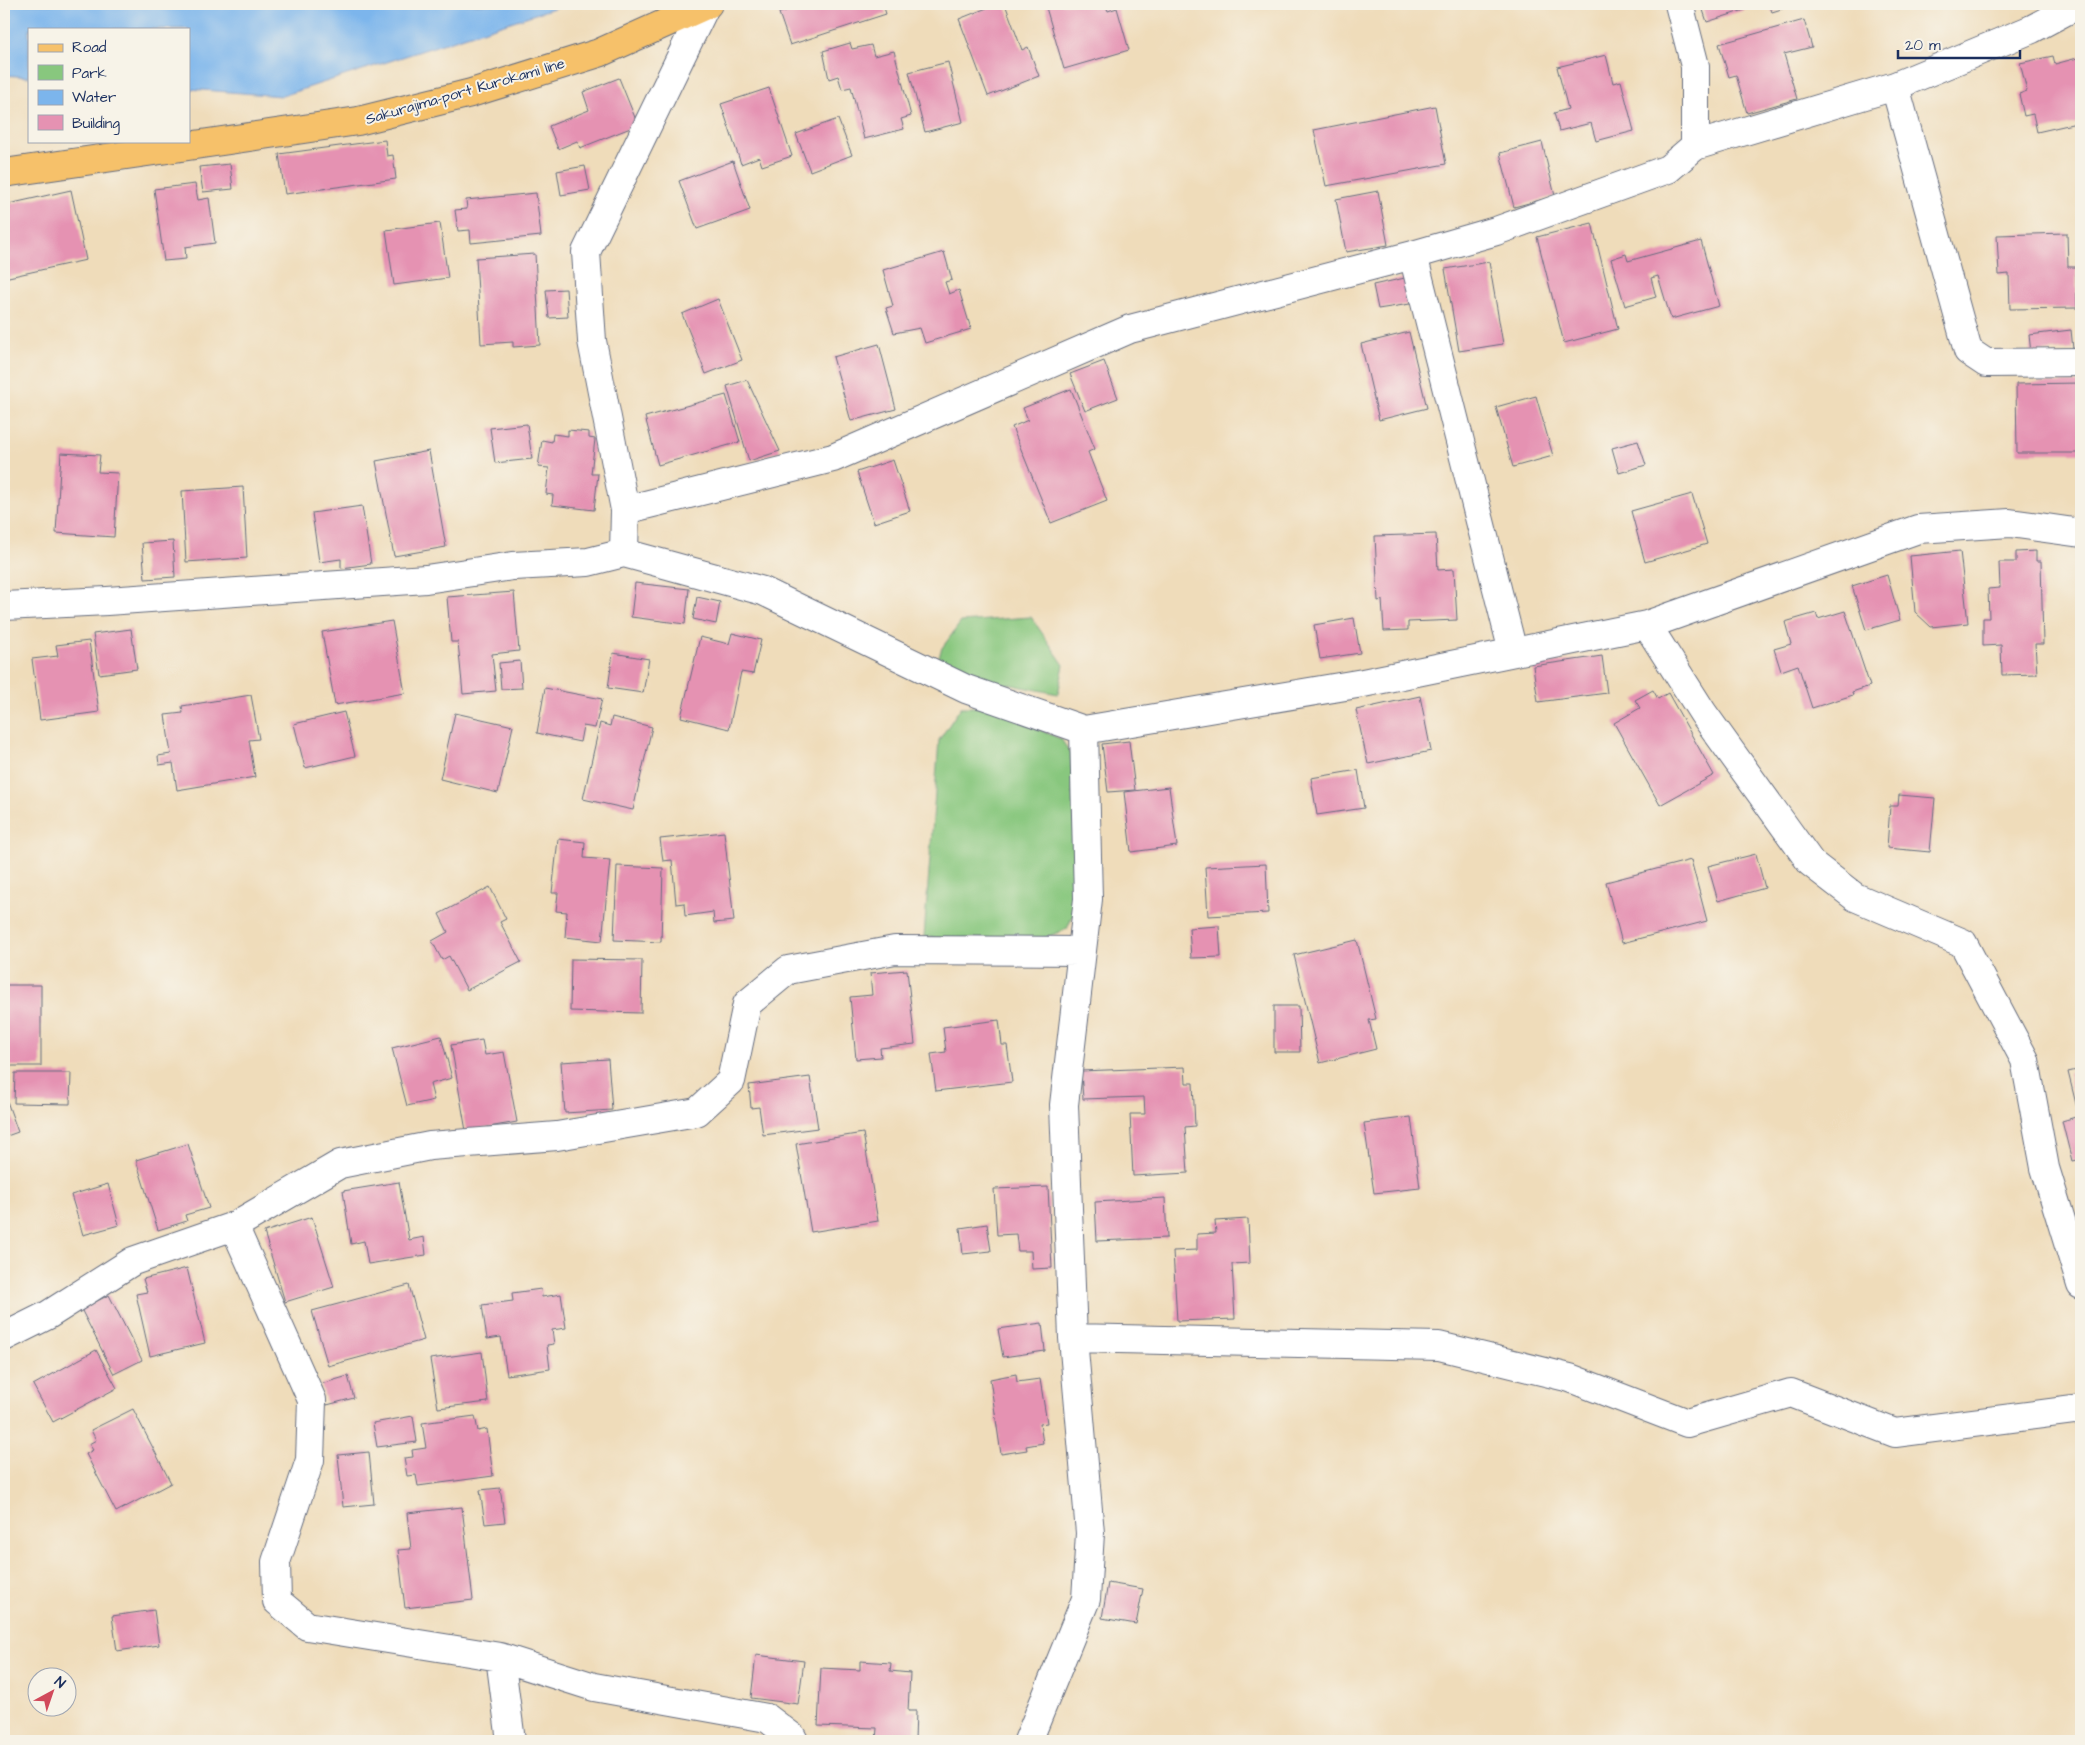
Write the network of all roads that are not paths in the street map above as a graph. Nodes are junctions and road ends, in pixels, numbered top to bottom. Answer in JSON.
{"nodes":[{"id":1,"x":707,"y":4,"type":"edge"},
{"id":2,"x":1679,"y":4,"type":"edge"},
{"id":3,"x":2080,"y":4,"type":"edge"},
{"id":4,"x":1895,"y":86,"type":"junction"},
{"id":5,"x":1695,"y":146,"type":"junction"},
{"id":6,"x":4,"y":173,"type":"edge"},
{"id":7,"x":1413,"y":255,"type":"junction"},
{"id":8,"x":2081,"y":362,"type":"edge"},
{"id":9,"x":625,"y":510,"type":"junction"},
{"id":10,"x":2081,"y":533,"type":"edge"},
{"id":11,"x":624,"y":553,"type":"junction"},
{"id":12,"x":4,"y":606,"type":"edge"},
{"id":13,"x":1647,"y":625,"type":"junction"},
{"id":14,"x":1513,"y":652,"type":"junction"},
{"id":15,"x":1084,"y":730,"type":"junction"},
{"id":16,"x":1080,"y":951,"type":"junction"},
{"id":17,"x":234,"y":1226,"type":"junction"},
{"id":18,"x":2081,"y":1285,"type":"edge"},
{"id":19,"x":4,"y":1337,"type":"edge"},
{"id":20,"x":1073,"y":1338,"type":"junction"},
{"id":21,"x":2081,"y":1410,"type":"edge"},
{"id":22,"x":500,"y":1657,"type":"junction"},
{"id":23,"x":511,"y":1741,"type":"edge"},
{"id":24,"x":794,"y":1741,"type":"edge"},
{"id":25,"x":1028,"y":1741,"type":"edge"}],
"edges":[{"from":1,"to":6,"type":"main road","name":"Sakurajima-port Kurokami line"},
{"from":1,"to":9,"type":"street"},
{"from":2,"to":5,"type":"street"},
{"from":3,"to":4,"type":"street"},
{"from":4,"to":5,"type":"street"},
{"from":4,"to":8,"type":"street"},
{"from":5,"to":7,"type":"street"},
{"from":7,"to":9,"type":"street"},
{"from":7,"to":14,"type":"street"},
{"from":9,"to":11,"type":"street"},
{"from":10,"to":13,"type":"street"},
{"from":11,"to":12,"type":"street"},
{"from":11,"to":15,"type":"street"},
{"from":13,"to":14,"type":"street"},
{"from":13,"to":18,"type":"street"},
{"from":14,"to":15,"type":"street"},
{"from":15,"to":16,"type":"street"},
{"from":16,"to":17,"type":"street"},
{"from":16,"to":20,"type":"street"},
{"from":17,"to":19,"type":"street"},
{"from":17,"to":22,"type":"street"},
{"from":20,"to":21,"type":"street"},
{"from":20,"to":25,"type":"street"},
{"from":22,"to":23,"type":"street"},
{"from":22,"to":24,"type":"street"}]}
